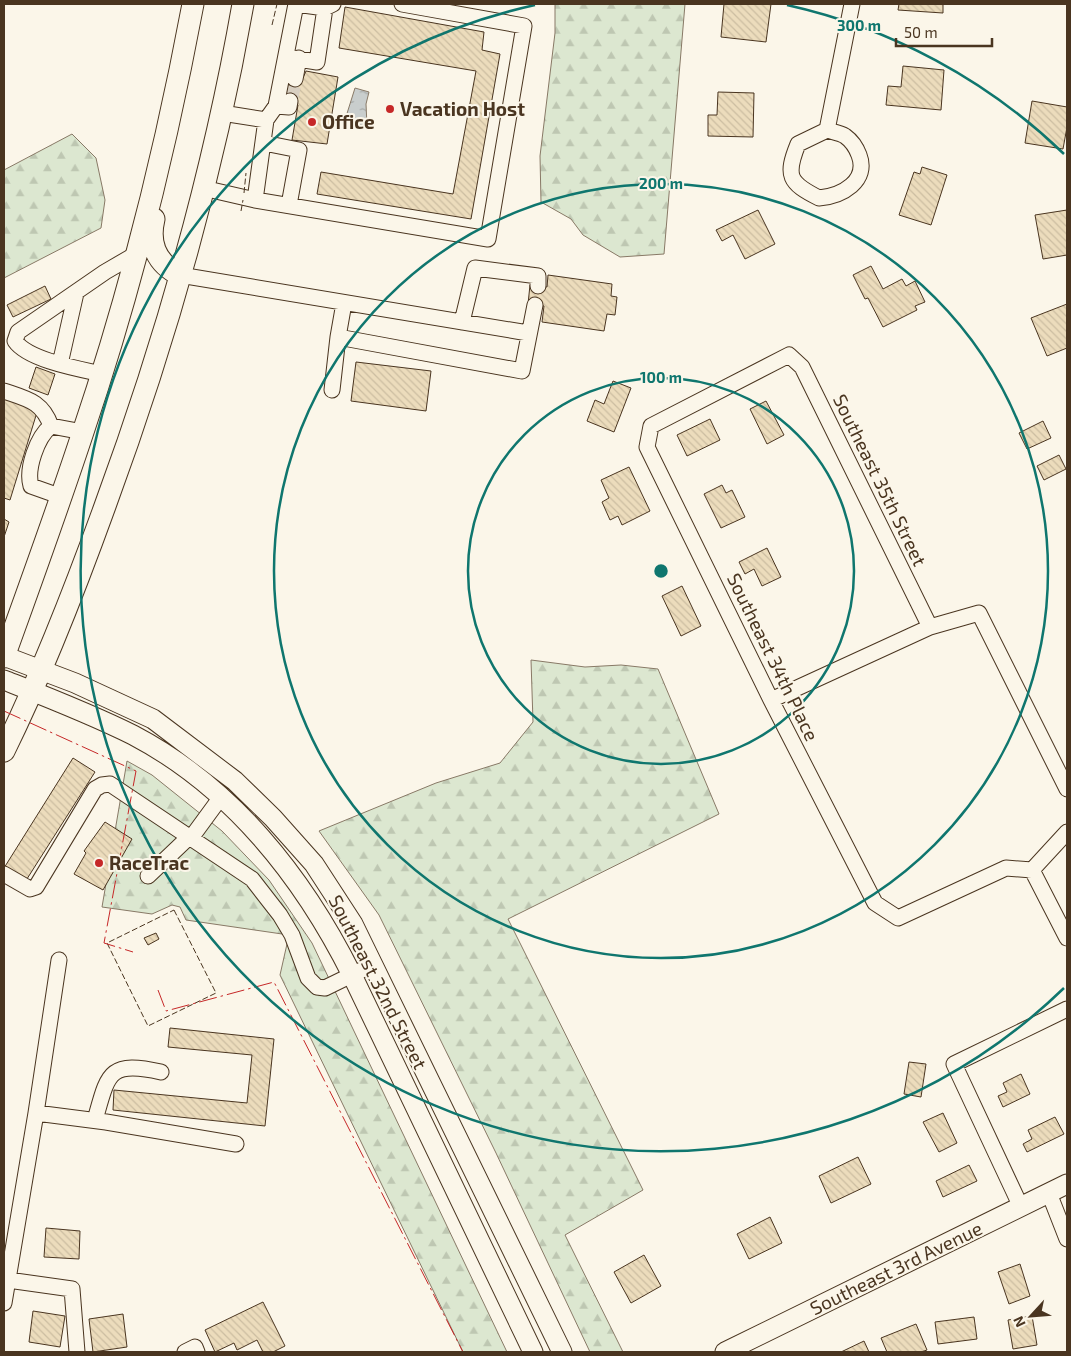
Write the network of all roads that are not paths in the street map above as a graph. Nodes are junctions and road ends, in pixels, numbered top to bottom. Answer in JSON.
{"nodes":[{"id":1,"x":192,"y":4,"type":"edge"},
{"id":2,"x":243,"y":4,"type":"edge"},
{"id":3,"x":295,"y":4,"type":"edge"},
{"id":4,"x":402,"y":4,"type":"edge"},
{"id":5,"x":852,"y":4,"type":"edge"},
{"id":6,"x":330,"y":6,"type":"edge"},
{"id":7,"x":292,"y":58,"type":"junction"},
{"id":8,"x":295,"y":79,"type":"tunnel mouth"},
{"id":9,"x":290,"y":101,"type":"dead end"},
{"id":10,"x":276,"y":106,"type":"junction"},
{"id":11,"x":222,"y":113,"type":"junction"},
{"id":12,"x":266,"y":120,"type":"junction"},
{"id":13,"x":827,"y":130,"type":"junction"},
{"id":14,"x":164,"y":140,"type":"junction"},
{"id":15,"x":264,"y":143,"type":"junction"},
{"id":16,"x":203,"y":188,"type":"junction"},
{"id":17,"x":255,"y":200,"type":"junction"},
{"id":18,"x":290,"y":205,"type":"junction"},
{"id":19,"x":136,"y":254,"type":"junction"},
{"id":20,"x":180,"y":275,"type":"junction"},
{"id":21,"x":538,"y":281,"type":"dead end"},
{"id":22,"x":76,"y":293,"type":"junction"},
{"id":23,"x":344,"y":303,"type":"junction"},
{"id":24,"x":535,"y":305,"type":"dead end"},
{"id":25,"x":462,"y":322,"type":"junction"},
{"id":26,"x":528,"y":333,"type":"junction"},
{"id":27,"x":338,"y":337,"type":"junction"},
{"id":28,"x":60,"y":364,"type":"junction"},
{"id":29,"x":102,"y":374,"type":"junction"},
{"id":30,"x":332,"y":390,"type":"dead end"},
{"id":31,"x":4,"y":391,"type":"edge"},
{"id":32,"x":50,"y":426,"type":"junction"},
{"id":33,"x":651,"y":426,"type":"joint"},
{"id":34,"x":84,"y":432,"type":"junction"},
{"id":35,"x":62,"y":496,"type":"junction"},
{"id":36,"x":930,"y":627,"type":"junction"},
{"id":37,"x":4,"y":656,"type":"edge"},
{"id":38,"x":41,"y":669,"type":"junction"},
{"id":39,"x":4,"y":680,"type":"edge"},
{"id":40,"x":32,"y":691,"type":"junction"},
{"id":41,"x":771,"y":700,"type":"junction"},
{"id":42,"x":4,"y":750,"type":"edge"},
{"id":43,"x":1067,"y":789,"type":"edge"},
{"id":44,"x":221,"y":797,"type":"junction"},
{"id":45,"x":1067,"y":832,"type":"edge"},
{"id":46,"x":190,"y":837,"type":"junction"},
{"id":47,"x":1032,"y":870,"type":"junction"},
{"id":48,"x":4,"y":874,"type":"edge"},
{"id":49,"x":148,"y":876,"type":"dead end"},
{"id":50,"x":1067,"y":938,"type":"edge"},
{"id":51,"x":58,"y":960,"type":"dead end"},
{"id":52,"x":372,"y":965,"type":"junction"},
{"id":53,"x":352,"y":975,"type":"junction"},
{"id":54,"x":1067,"y":1009,"type":"edge"},
{"id":55,"x":161,"y":1072,"type":"dead end"},
{"id":56,"x":36,"y":1114,"type":"junction"},
{"id":57,"x":95,"y":1120,"type":"junction"},
{"id":58,"x":236,"y":1144,"type":"dead end"},
{"id":59,"x":1067,"y":1184,"type":"edge"},
{"id":60,"x":1049,"y":1193,"type":"junction"},
{"id":61,"x":1022,"y":1207,"type":"junction"},
{"id":62,"x":1067,"y":1239,"type":"edge"},
{"id":63,"x":8,"y":1280,"type":"junction"},
{"id":64,"x":4,"y":1303,"type":"edge"},
{"id":65,"x":77,"y":1352,"type":"edge"},
{"id":66,"x":185,"y":1352,"type":"edge"},
{"id":67,"x":197,"y":1352,"type":"edge"},
{"id":68,"x":533,"y":1352,"type":"edge"},
{"id":69,"x":562,"y":1352,"type":"edge"},
{"id":70,"x":726,"y":1352,"type":"edge"}],
"edges":[{"from":1,"to":14,"type":"highway"},
{"from":2,"to":11,"type":"highway"},
{"from":3,"to":6,"type":"street"},
{"from":3,"to":7,"type":"street"},
{"from":4,"to":18,"type":"street"},
{"from":5,"to":13,"type":"street"},
{"from":6,"to":7,"type":"street"},
{"from":7,"to":8,"type":"street"},
{"from":7,"to":10,"type":"street"},
{"from":9,"to":10,"type":"street"},
{"from":10,"to":12,"type":"street"},
{"from":11,"to":12,"type":"street"},
{"from":11,"to":16,"type":"highway"},
{"from":12,"to":15,"type":"street"},
{"from":13,"to":13,"type":"street"},
{"from":14,"to":19,"type":"highway"},
{"from":14,"to":20,"type":"highway"},
{"from":15,"to":17,"type":"street"},
{"from":15,"to":18,"type":"street"},
{"from":16,"to":17,"type":"street"},
{"from":16,"to":20,"type":"highway"},
{"from":17,"to":18,"type":"street"},
{"from":19,"to":22,"type":"street"},
{"from":19,"to":29,"type":"highway"},
{"from":20,"to":23,"type":"street"},
{"from":20,"to":38,"type":"highway"},
{"from":21,"to":25,"type":"street"},
{"from":22,"to":28,"type":"street"},
{"from":22,"to":28,"type":"street"},
{"from":23,"to":25,"type":"street"},
{"from":23,"to":27,"type":"street"},
{"from":24,"to":26,"type":"street"},
{"from":25,"to":26,"type":"street"},
{"from":26,"to":27,"type":"street"},
{"from":27,"to":30,"type":"street"},
{"from":28,"to":29,"type":"street"},
{"from":29,"to":34,"type":"highway"},
{"from":31,"to":32,"type":"street"},
{"from":32,"to":34,"type":"street"},
{"from":32,"to":35,"type":"street"},
{"from":33,"to":36,"type":"street","name":"Southeast 35th Street"},
{"from":33,"to":41,"type":"street","name":"Southeast 34th Place"},
{"from":34,"to":35,"type":"highway"},
{"from":35,"to":37,"type":"highway"},
{"from":36,"to":41,"type":"street"},
{"from":36,"to":43,"type":"street"},
{"from":37,"to":38,"type":"main road","name":"Southeast 32nd Street"},
{"from":38,"to":40,"type":"highway"},
{"from":38,"to":52,"type":"main road","name":"Southeast 32nd Street"},
{"from":39,"to":40,"type":"main road","name":"Southeast 32nd Street"},
{"from":40,"to":42,"type":"highway"},
{"from":40,"to":44,"type":"main road","name":"Southeast 32nd Street"},
{"from":41,"to":47,"type":"street","name":"Southeast 34th Place"},
{"from":44,"to":46,"type":"street"},
{"from":44,"to":53,"type":"main road","name":"Southeast 32nd Street"},
{"from":45,"to":47,"type":"street"},
{"from":46,"to":48,"type":"street"},
{"from":46,"to":49,"type":"street"},
{"from":46,"to":53,"type":"street"},
{"from":47,"to":50,"type":"street"},
{"from":51,"to":56,"type":"street"},
{"from":52,"to":53,"type":"street"},
{"from":52,"to":69,"type":"main road","name":"Southeast 32nd Street"},
{"from":53,"to":68,"type":"main road","name":"Southeast 32nd Street"},
{"from":54,"to":61,"type":"street"},
{"from":55,"to":57,"type":"street"},
{"from":56,"to":57,"type":"street"},
{"from":56,"to":63,"type":"street"},
{"from":57,"to":58,"type":"street"},
{"from":59,"to":60,"type":"main road","name":"Southeast 3rd Avenue"},
{"from":60,"to":61,"type":"main road","name":"Southeast 3rd Avenue"},
{"from":60,"to":62,"type":"street"},
{"from":61,"to":70,"type":"main road","name":"Southeast 3rd Avenue"},
{"from":63,"to":64,"type":"street"},
{"from":63,"to":65,"type":"street"},
{"from":66,"to":67,"type":"street"}]}
